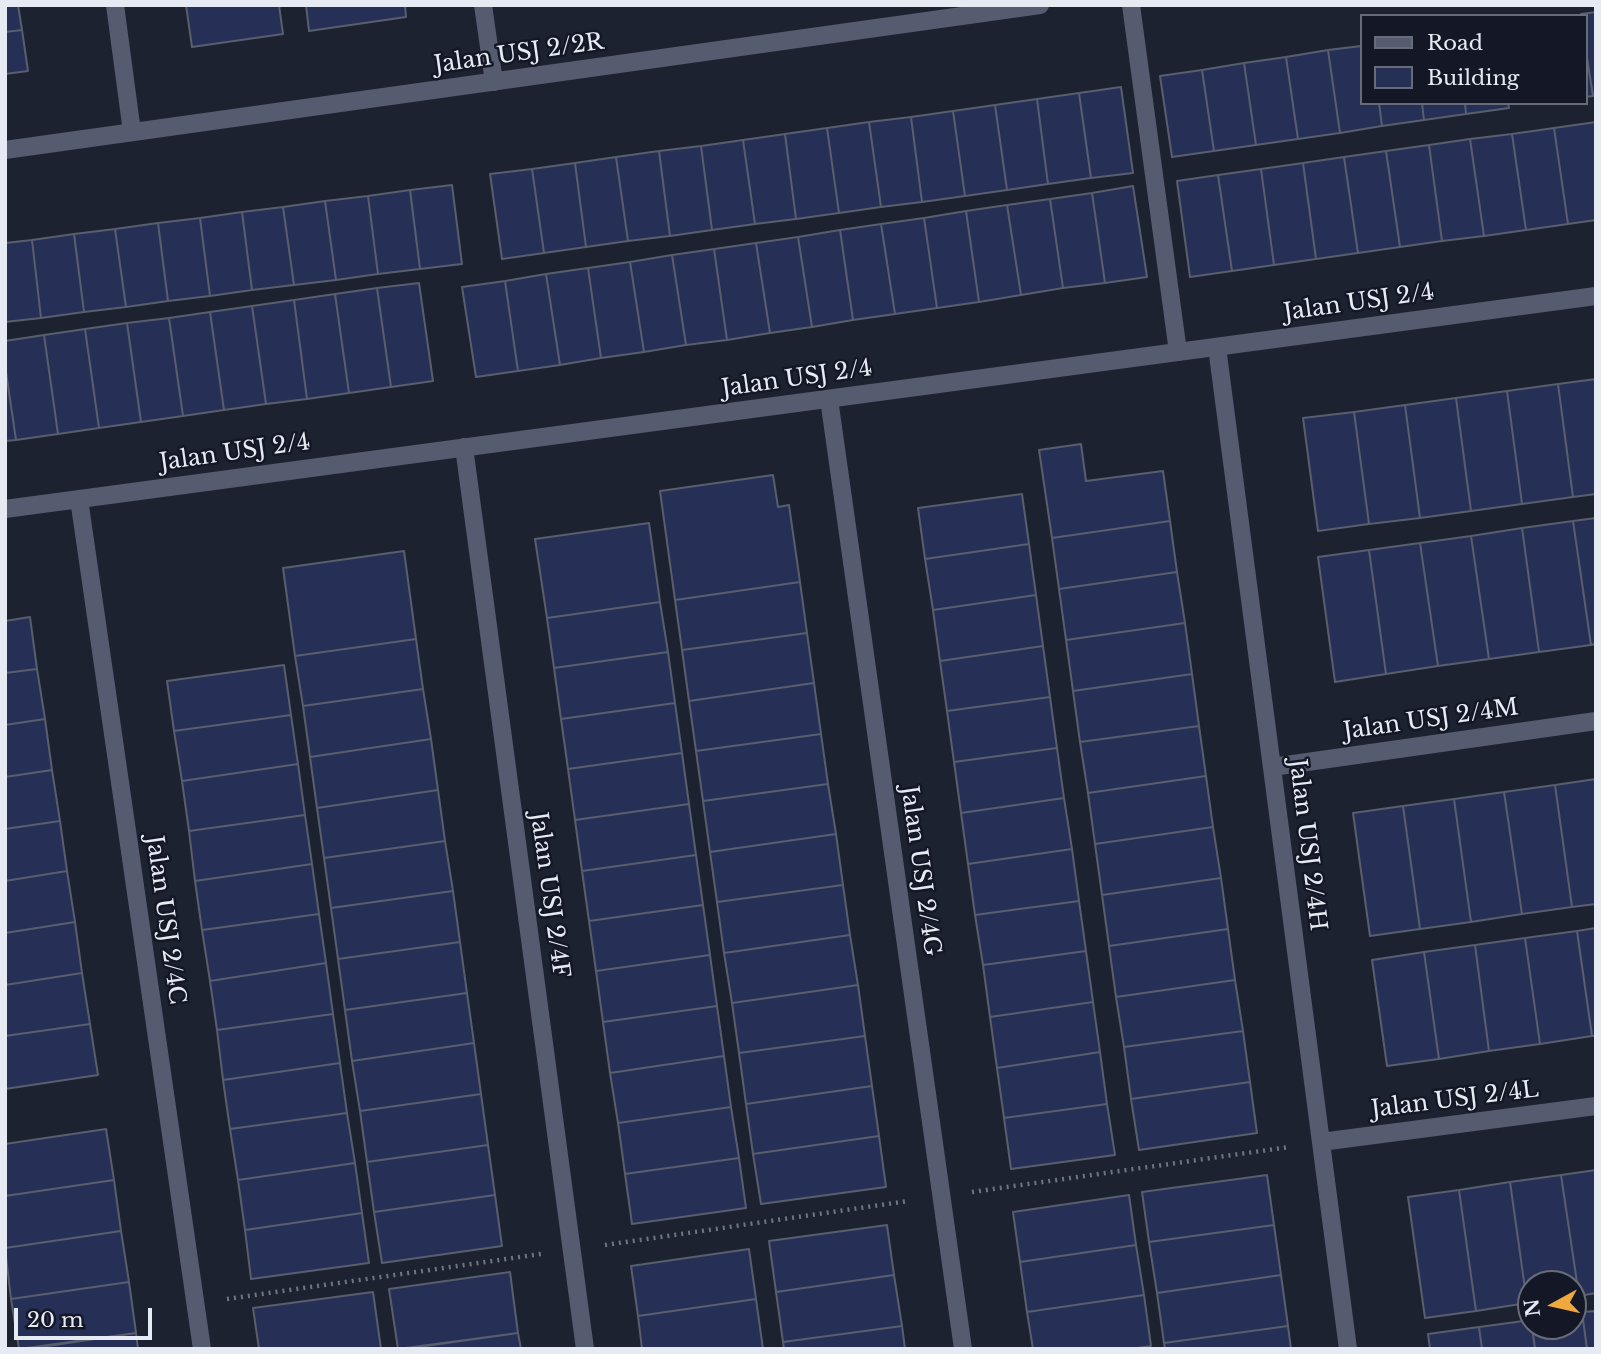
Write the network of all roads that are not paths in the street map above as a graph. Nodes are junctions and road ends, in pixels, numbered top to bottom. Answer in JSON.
{"nodes":[{"id":1,"x":115,"y":5,"type":"edge"},
{"id":2,"x":483,"y":5,"type":"edge"},
{"id":3,"x":1040,"y":5,"type":"edge"},
{"id":4,"x":1131,"y":5,"type":"edge"},
{"id":5,"x":494,"y":82,"type":"junction"},
{"id":6,"x":132,"y":132,"type":"junction"},
{"id":7,"x":5,"y":150,"type":"edge"},
{"id":8,"x":1596,"y":296,"type":"edge"},
{"id":9,"x":1217,"y":347,"type":"junction"},
{"id":10,"x":1178,"y":352,"type":"junction"},
{"id":11,"x":829,"y":399,"type":"junction"},
{"id":12,"x":464,"y":447,"type":"junction"},
{"id":13,"x":79,"y":499,"type":"junction"},
{"id":14,"x":5,"y":509,"type":"edge"},
{"id":15,"x":1596,"y":721,"type":"edge"},
{"id":16,"x":1272,"y":767,"type":"junction"},
{"id":17,"x":1596,"y":1106,"type":"edge"},
{"id":18,"x":1321,"y":1142,"type":"junction"},
{"id":19,"x":202,"y":1349,"type":"edge"},
{"id":20,"x":584,"y":1349,"type":"edge"},
{"id":21,"x":963,"y":1349,"type":"edge"},
{"id":22,"x":1348,"y":1349,"type":"edge"}],
"edges":[{"from":1,"to":6,"type":"street"},
{"from":2,"to":5,"type":"street"},
{"from":3,"to":5,"type":"street","name":"Jalan USJ 2/2R"},
{"from":4,"to":10,"type":"street"},
{"from":5,"to":6,"type":"street","name":"Jalan USJ 2/2R"},
{"from":6,"to":7,"type":"street","name":"Jalan USJ 2/2R"},
{"from":8,"to":9,"type":"street","name":"Jalan USJ 2/4"},
{"from":9,"to":10,"type":"street","name":"Jalan USJ 2/4"},
{"from":9,"to":16,"type":"street","name":"Jalan USJ 2/4H"},
{"from":10,"to":11,"type":"street","name":"Jalan USJ 2/4"},
{"from":11,"to":12,"type":"street","name":"Jalan USJ 2/4"},
{"from":11,"to":21,"type":"street","name":"Jalan USJ 2/4G"},
{"from":12,"to":13,"type":"street","name":"Jalan USJ 2/4"},
{"from":12,"to":20,"type":"street","name":"Jalan USJ 2/4F"},
{"from":13,"to":14,"type":"street","name":"Jalan USJ 2/4"},
{"from":13,"to":19,"type":"street","name":"Jalan USJ 2/4C"},
{"from":15,"to":16,"type":"street","name":"Jalan USJ 2/4M"},
{"from":16,"to":18,"type":"street","name":"Jalan USJ 2/4H"},
{"from":17,"to":18,"type":"street","name":"Jalan USJ 2/4L"},
{"from":18,"to":22,"type":"street","name":"Jalan USJ 2/4H"}]}
